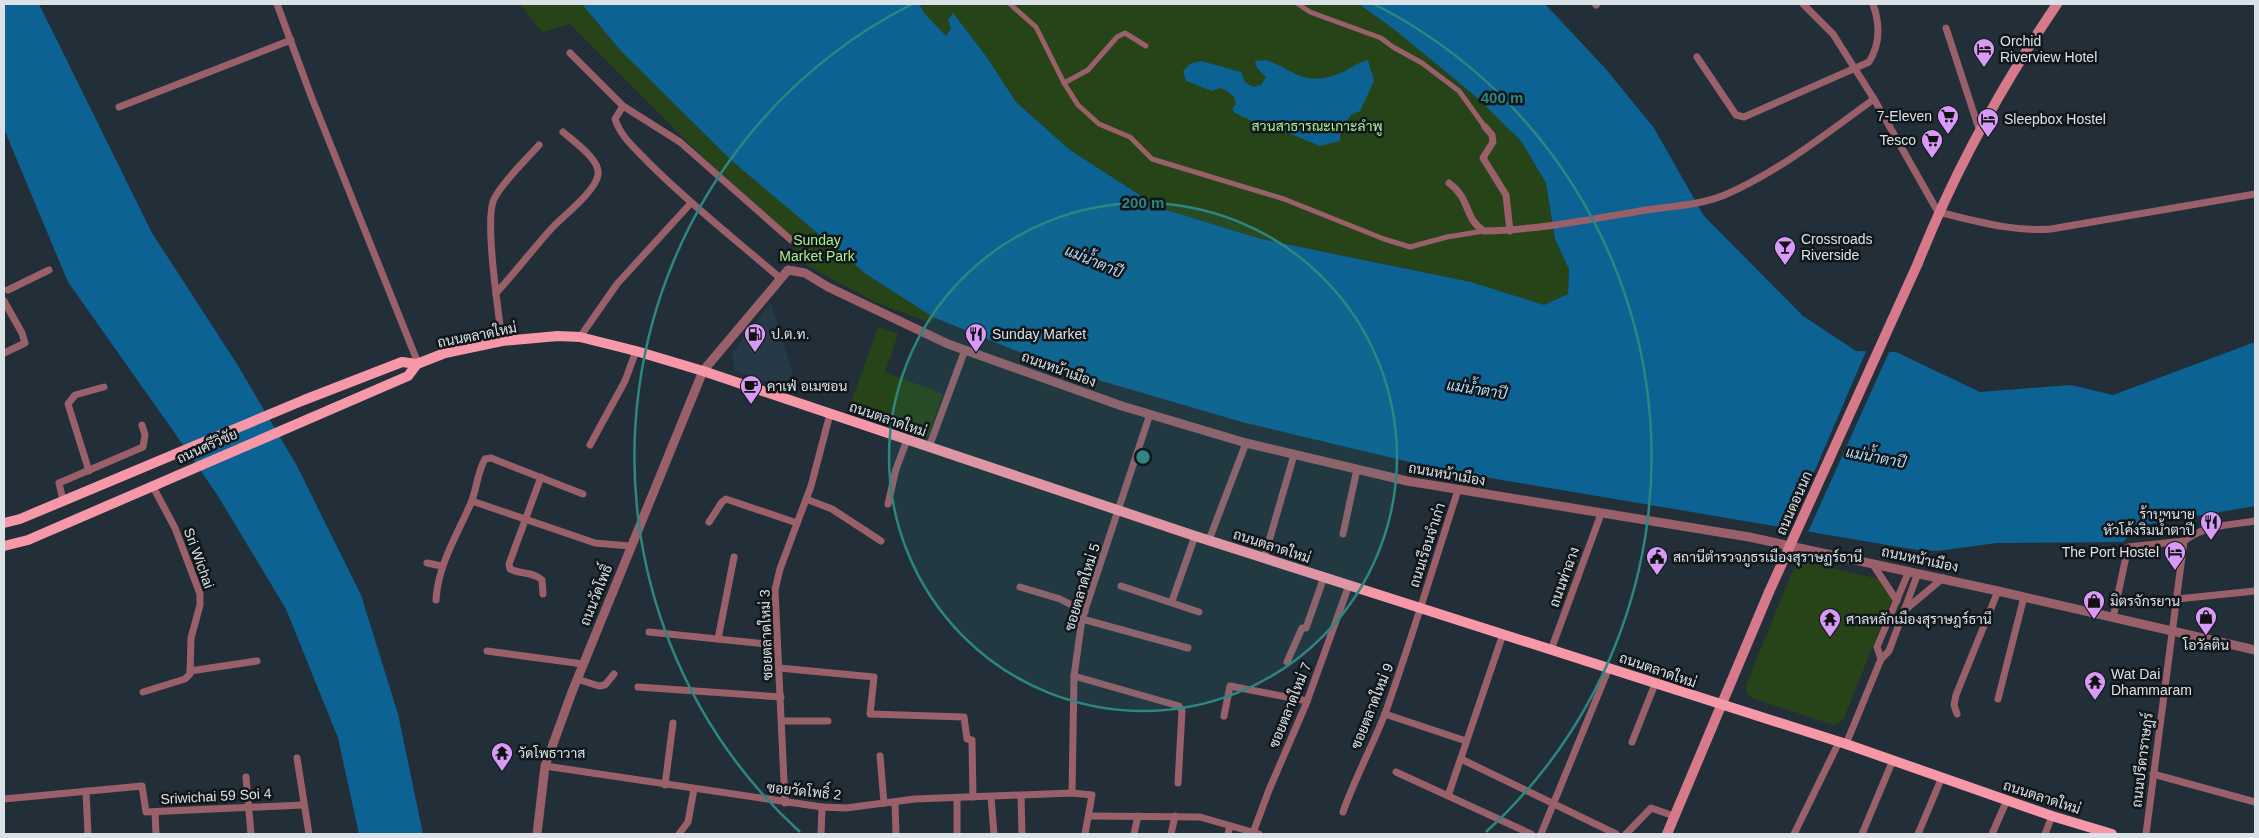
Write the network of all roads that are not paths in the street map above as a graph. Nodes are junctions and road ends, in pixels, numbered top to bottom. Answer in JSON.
{"nodes":[{"id":1,"x":277,"y":4,"type":"edge"},
{"id":2,"x":1010,"y":4,"type":"edge"},
{"id":3,"x":1298,"y":4,"type":"edge"},
{"id":4,"x":1803,"y":4,"type":"edge"},
{"id":5,"x":1873,"y":4,"type":"edge"},
{"id":6,"x":2057,"y":4,"type":"edge"},
{"id":7,"x":1946,"y":28,"type":"dead end"},
{"id":8,"x":291,"y":40,"type":"junction"},
{"id":9,"x":1146,"y":46,"type":"dead end"},
{"id":10,"x":570,"y":54,"type":"dead end"},
{"id":11,"x":1697,"y":57,"type":"dead end"},
{"id":12,"x":1854,"y":68,"type":"junction"},
{"id":13,"x":1064,"y":83,"type":"junction"},
{"id":14,"x":1874,"y":99,"type":"junction"},
{"id":15,"x":119,"y":106,"type":"dead end"},
{"id":16,"x":622,"y":106,"type":"junction"},
{"id":17,"x":1485,"y":126,"type":"joint"},
{"id":18,"x":1979,"y":129,"type":"junction"},
{"id":19,"x":563,"y":132,"type":"dead end"},
{"id":20,"x":539,"y":145,"type":"dead end"},
{"id":21,"x":1449,"y":184,"type":"dead end"},
{"id":22,"x":2255,"y":194,"type":"edge"},
{"id":23,"x":691,"y":203,"type":"junction"},
{"id":24,"x":1938,"y":212,"type":"junction"},
{"id":25,"x":1510,"y":230,"type":"junction"},
{"id":26,"x":1484,"y":231,"type":"junction"},
{"id":27,"x":791,"y":240,"type":"dead end"},
{"id":28,"x":49,"y":270,"type":"dead end"},
{"id":29,"x":780,"y":278,"type":"junction"},
{"id":30,"x":4,"y":281,"type":"edge"},
{"id":31,"x":6,"y":290,"type":"edge"},
{"id":32,"x":496,"y":293,"type":"junction"},
{"id":33,"x":4,"y":301,"type":"edge"},
{"id":34,"x":580,"y":337,"type":"junction"},
{"id":35,"x":502,"y":341,"type":"junction"},
{"id":36,"x":965,"y":350,"type":"junction"},
{"id":37,"x":636,"y":351,"type":"junction"},
{"id":38,"x":4,"y":353,"type":"edge"},
{"id":39,"x":418,"y":364,"type":"junction"},
{"id":40,"x":703,"y":371,"type":"junction"},
{"id":41,"x":104,"y":387,"type":"dead end"},
{"id":42,"x":830,"y":414,"type":"junction"},
{"id":43,"x":1150,"y":414,"type":"junction"},
{"id":44,"x":142,"y":425,"type":"dead end"},
{"id":45,"x":906,"y":440,"type":"junction"},
{"id":46,"x":1246,"y":443,"type":"junction"},
{"id":47,"x":590,"y":445,"type":"dead end"},
{"id":48,"x":929,"y":447,"type":"junction"},
{"id":49,"x":1294,"y":454,"type":"junction"},
{"id":50,"x":1357,"y":469,"type":"junction"},
{"id":51,"x":89,"y":471,"type":"junction"},
{"id":52,"x":540,"y":477,"type":"junction"},
{"id":53,"x":152,"y":485,"type":"junction"},
{"id":54,"x":1458,"y":490,"type":"junction"},
{"id":55,"x":583,"y":494,"type":"dead end"},
{"id":56,"x":806,"y":499,"type":"junction"},
{"id":57,"x":63,"y":500,"type":"junction"},
{"id":58,"x":472,"y":501,"type":"junction"},
{"id":59,"x":888,"y":504,"type":"dead end"},
{"id":60,"x":1120,"y":510,"type":"junction"},
{"id":61,"x":1600,"y":514,"type":"junction"},
{"id":62,"x":526,"y":519,"type":"junction"},
{"id":63,"x":2255,"y":521,"type":"edge"},
{"id":64,"x":709,"y":522,"type":"dead end"},
{"id":65,"x":4,"y":523,"type":"edge"},
{"id":66,"x":797,"y":524,"type":"junction"},
{"id":67,"x":1343,"y":534,"type":"dead end"},
{"id":68,"x":1195,"y":536,"type":"junction"},
{"id":69,"x":1209,"y":540,"type":"junction"},
{"id":70,"x":881,"y":541,"type":"dead end"},
{"id":71,"x":2184,"y":541,"type":"junction"},
{"id":72,"x":4,"y":546,"type":"edge"},
{"id":73,"x":630,"y":546,"type":"junction"},
{"id":74,"x":734,"y":557,"type":"dead end"},
{"id":75,"x":1264,"y":558,"type":"junction"},
{"id":76,"x":427,"y":563,"type":"dead end"},
{"id":77,"x":1872,"y":563,"type":"junction"},
{"id":78,"x":442,"y":566,"type":"junction"},
{"id":79,"x":1913,"y":572,"type":"junction"},
{"id":80,"x":1324,"y":577,"type":"junction"},
{"id":81,"x":1943,"y":578,"type":"junction"},
{"id":82,"x":1349,"y":585,"type":"junction"},
{"id":83,"x":1122,"y":586,"type":"dead end"},
{"id":84,"x":1020,"y":587,"type":"dead end"},
{"id":85,"x":1998,"y":591,"type":"junction"},
{"id":86,"x":2255,"y":591,"type":"edge"},
{"id":87,"x":543,"y":594,"type":"dead end"},
{"id":88,"x":2024,"y":597,"type":"junction"},
{"id":89,"x":2177,"y":599,"type":"junction"},
{"id":90,"x":436,"y":600,"type":"dead end"},
{"id":91,"x":1172,"y":601,"type":"junction"},
{"id":92,"x":1897,"y":601,"type":"junction"},
{"id":93,"x":1420,"y":608,"type":"junction"},
{"id":94,"x":1904,"y":611,"type":"junction"},
{"id":95,"x":1199,"y":612,"type":"dead end"},
{"id":96,"x":1084,"y":616,"type":"junction"},
{"id":97,"x":2113,"y":618,"type":"junction"},
{"id":98,"x":649,"y":632,"type":"dead end"},
{"id":99,"x":2171,"y":632,"type":"junction"},
{"id":100,"x":1503,"y":634,"type":"junction"},
{"id":101,"x":718,"y":639,"type":"junction"},
{"id":102,"x":777,"y":645,"type":"junction"},
{"id":103,"x":1188,"y":648,"type":"dead end"},
{"id":104,"x":1551,"y":650,"type":"junction"},
{"id":105,"x":2255,"y":650,"type":"edge"},
{"id":106,"x":486,"y":651,"type":"dead end"},
{"id":107,"x":1880,"y":659,"type":"junction"},
{"id":108,"x":257,"y":661,"type":"dead end"},
{"id":109,"x":1287,"y":662,"type":"dead end"},
{"id":110,"x":583,"y":664,"type":"junction"},
{"id":111,"x":779,"y":668,"type":"junction"},
{"id":112,"x":1609,"y":668,"type":"junction"},
{"id":113,"x":190,"y":673,"type":"junction"},
{"id":114,"x":614,"y":674,"type":"dead end"},
{"id":115,"x":1074,"y":676,"type":"junction"},
{"id":116,"x":577,"y":679,"type":"junction"},
{"id":117,"x":1655,"y":684,"type":"junction"},
{"id":118,"x":638,"y":687,"type":"dead end"},
{"id":119,"x":143,"y":692,"type":"dead end"},
{"id":120,"x":781,"y":697,"type":"junction"},
{"id":121,"x":1998,"y":699,"type":"dead end"},
{"id":122,"x":1307,"y":701,"type":"junction"},
{"id":123,"x":1720,"y":706,"type":"junction"},
{"id":124,"x":1385,"y":714,"type":"junction"},
{"id":125,"x":1957,"y":714,"type":"dead end"},
{"id":126,"x":1224,"y":716,"type":"dead end"},
{"id":127,"x":782,"y":721,"type":"junction"},
{"id":128,"x":828,"y":721,"type":"dead end"},
{"id":129,"x":673,"y":723,"type":"dead end"},
{"id":130,"x":1466,"y":741,"type":"junction"},
{"id":131,"x":1632,"y":742,"type":"dead end"},
{"id":132,"x":1842,"y":743,"type":"junction"},
{"id":133,"x":880,"y":756,"type":"dead end"},
{"id":134,"x":297,"y":758,"type":"dead end"},
{"id":135,"x":1461,"y":759,"type":"junction"},
{"id":136,"x":1893,"y":760,"type":"junction"},
{"id":137,"x":545,"y":766,"type":"junction"},
{"id":138,"x":1396,"y":772,"type":"dead end"},
{"id":139,"x":2153,"y":774,"type":"junction"},
{"id":140,"x":246,"y":777,"type":"dead end"},
{"id":141,"x":1942,"y":777,"type":"junction"},
{"id":142,"x":1178,"y":783,"type":"dead end"},
{"id":143,"x":664,"y":785,"type":"junction"},
{"id":144,"x":694,"y":789,"type":"junction"},
{"id":145,"x":86,"y":791,"type":"junction"},
{"id":146,"x":1072,"y":792,"type":"junction"},
{"id":147,"x":1021,"y":795,"type":"junction"},
{"id":148,"x":1448,"y":796,"type":"junction"},
{"id":149,"x":973,"y":797,"type":"junction"},
{"id":150,"x":991,"y":797,"type":"junction"},
{"id":151,"x":957,"y":798,"type":"junction"},
{"id":152,"x":4,"y":800,"type":"edge"},
{"id":153,"x":2007,"y":800,"type":"junction"},
{"id":154,"x":895,"y":802,"type":"junction"},
{"id":155,"x":2255,"y":802,"type":"edge"},
{"id":156,"x":785,"y":803,"type":"junction"},
{"id":157,"x":884,"y":803,"type":"junction"},
{"id":158,"x":1553,"y":803,"type":"junction"},
{"id":159,"x":303,"y":804,"type":"junction"},
{"id":160,"x":249,"y":807,"type":"junction"},
{"id":161,"x":822,"y":807,"type":"junction"},
{"id":162,"x":156,"y":812,"type":"junction"},
{"id":163,"x":1343,"y":812,"type":"dead end"},
{"id":164,"x":1089,"y":816,"type":"junction"},
{"id":165,"x":1138,"y":816,"type":"junction"},
{"id":166,"x":1175,"y":816,"type":"junction"},
{"id":167,"x":1674,"y":816,"type":"junction"},
{"id":168,"x":2052,"y":816,"type":"junction"},
{"id":169,"x":1230,"y":826,"type":"junction"},
{"id":170,"x":1256,"y":833,"type":"edge"},
{"id":171,"x":88,"y":834,"type":"edge"},
{"id":172,"x":156,"y":834,"type":"edge"},
{"id":173,"x":250,"y":834,"type":"edge"},
{"id":174,"x":310,"y":834,"type":"edge"},
{"id":175,"x":537,"y":834,"type":"edge"},
{"id":176,"x":679,"y":834,"type":"edge"},
{"id":177,"x":821,"y":834,"type":"edge"},
{"id":178,"x":896,"y":834,"type":"edge"},
{"id":179,"x":957,"y":834,"type":"edge"},
{"id":180,"x":994,"y":834,"type":"edge"},
{"id":181,"x":1022,"y":834,"type":"edge"},
{"id":182,"x":1085,"y":834,"type":"edge"},
{"id":183,"x":1134,"y":834,"type":"edge"},
{"id":184,"x":1171,"y":834,"type":"edge"},
{"id":185,"x":1228,"y":834,"type":"edge"},
{"id":186,"x":1531,"y":834,"type":"edge"},
{"id":187,"x":1541,"y":834,"type":"edge"},
{"id":188,"x":1616,"y":834,"type":"edge"},
{"id":189,"x":1626,"y":834,"type":"edge"},
{"id":190,"x":1667,"y":834,"type":"edge"},
{"id":191,"x":1794,"y":834,"type":"edge"},
{"id":192,"x":1862,"y":834,"type":"edge"},
{"id":193,"x":1918,"y":834,"type":"edge"},
{"id":194,"x":1992,"y":834,"type":"edge"},
{"id":195,"x":2045,"y":834,"type":"edge"},
{"id":196,"x":2112,"y":834,"type":"edge"},
{"id":197,"x":2146,"y":834,"type":"edge"}],
"edges":[{"from":1,"to":8,"type":"street"},
{"from":2,"to":13,"type":"street"},
{"from":3,"to":17,"type":"street"},
{"from":4,"to":12,"type":"street"},
{"from":5,"to":12,"type":"street"},
{"from":6,"to":18,"type":"main road","name":"ถนนดอนนก"},
{"from":7,"to":18,"type":"street"},
{"from":8,"to":15,"type":"street"},
{"from":8,"to":39,"type":"street"},
{"from":9,"to":13,"type":"street"},
{"from":10,"to":16,"type":"street"},
{"from":11,"to":12,"type":"street"},
{"from":12,"to":14,"type":"street"},
{"from":13,"to":26,"type":"street"},
{"from":14,"to":24,"type":"street"},
{"from":14,"to":25,"type":"street"},
{"from":16,"to":23,"type":"street"},
{"from":16,"to":27,"type":"street"},
{"from":17,"to":25,"type":"street"},
{"from":18,"to":24,"type":"main road","name":"ถนนดอนนก"},
{"from":19,"to":32,"type":"street"},
{"from":20,"to":32,"type":"street"},
{"from":21,"to":26,"type":"street"},
{"from":22,"to":24,"type":"street"},
{"from":23,"to":29,"type":"street"},
{"from":23,"to":34,"type":"street"},
{"from":24,"to":123,"type":"main road","name":"ถนนดอนนก","bridge":true},
{"from":25,"to":26,"type":"street"},
{"from":28,"to":31,"type":"street"},
{"from":29,"to":36,"type":"street","name":"ถนนหน้าเมือง"},
{"from":29,"to":40,"type":"street"},
{"from":30,"to":31,"type":"street"},
{"from":32,"to":35,"type":"street"},
{"from":33,"to":38,"type":"street"},
{"from":34,"to":35,"type":"main road","name":"ถนนตลาดใหม่"},
{"from":34,"to":37,"type":"main road","name":"ถนนตลาดใหม่"},
{"from":35,"to":39,"type":"main road","name":"ถนนตลาดใหม่"},
{"from":36,"to":43,"type":"street","name":"ถนนหน้าเมือง"},
{"from":36,"to":48,"type":"street"},
{"from":37,"to":40,"type":"main road","name":"ถนนตลาดใหม่"},
{"from":37,"to":47,"type":"street"},
{"from":39,"to":53,"type":"main road","name":"ถนนศรีวิชัย"},
{"from":39,"to":57,"type":"main road","name":"ถนนศรีวิชัย"},
{"from":40,"to":42,"type":"main road","name":"ถนนตลาดใหม่"},
{"from":40,"to":73,"type":"street","name":"ถนนวัดโพธิ์"},
{"from":41,"to":51,"type":"street"},
{"from":42,"to":45,"type":"main road","name":"ถนนตลาดใหม่"},
{"from":42,"to":56,"type":"street","name":"ซอยตลาดใหม่ 3"},
{"from":43,"to":46,"type":"street","name":"ถนนหน้าเมือง"},
{"from":43,"to":60,"type":"street","name":"ซอยตลาดใหม่ 5"},
{"from":44,"to":51,"type":"street"},
{"from":45,"to":48,"type":"main road","name":"ถนนตลาดใหม่"},
{"from":45,"to":59,"type":"street"},
{"from":46,"to":49,"type":"street","name":"ถนนหน้าเมือง"},
{"from":46,"to":69,"type":"street"},
{"from":48,"to":60,"type":"main road","name":"ถนนตลาดใหม่"},
{"from":49,"to":50,"type":"street","name":"ถนนหน้าเมือง"},
{"from":49,"to":75,"type":"street"},
{"from":50,"to":54,"type":"street","name":"ถนนหน้าเมือง"},
{"from":50,"to":67,"type":"street"},
{"from":51,"to":57,"type":"street"},
{"from":52,"to":55,"type":"street"},
{"from":52,"to":58,"type":"street"},
{"from":52,"to":62,"type":"street"},
{"from":53,"to":72,"type":"main road","name":"ถนนศรีวิชัย"},
{"from":53,"to":113,"type":"street","name":"Sri Wichai"},
{"from":54,"to":61,"type":"street","name":"ถนนหน้าเมือง"},
{"from":54,"to":93,"type":"street","name":"ถนนเรือนจำเก่า"},
{"from":56,"to":66,"type":"street","name":"ซอยตลาดใหม่ 3"},
{"from":56,"to":70,"type":"street"},
{"from":57,"to":65,"type":"main road","name":"ถนนศรีวิชัย"},
{"from":58,"to":62,"type":"street"},
{"from":58,"to":78,"type":"street"},
{"from":60,"to":68,"type":"main road","name":"ถนนตลาดใหม่"},
{"from":60,"to":96,"type":"street","name":"ซอยตลาดใหม่ 5"},
{"from":61,"to":77,"type":"street","name":"ถนนหน้าเมือง"},
{"from":61,"to":104,"type":"street","name":"ถนนท่าฉาง"},
{"from":62,"to":73,"type":"street"},
{"from":62,"to":87,"type":"street"},
{"from":63,"to":71,"type":"street"},
{"from":64,"to":66,"type":"street"},
{"from":66,"to":102,"type":"street","name":"ซอยตลาดใหม่ 3"},
{"from":68,"to":69,"type":"main road","name":"ถนนตลาดใหม่"},
{"from":68,"to":91,"type":"street"},
{"from":69,"to":75,"type":"main road","name":"ถนนตลาดใหม่"},
{"from":71,"to":89,"type":"street","name":"ถนนปรีดาราษฎร์"},
{"from":71,"to":97,"type":"street"},
{"from":73,"to":110,"type":"street","name":"ถนนวัดโพธิ์"},
{"from":74,"to":101,"type":"street"},
{"from":75,"to":80,"type":"main road","name":"ถนนตลาดใหม่"},
{"from":76,"to":78,"type":"street"},
{"from":77,"to":79,"type":"street","name":"ถนนหน้าเมือง"},
{"from":77,"to":92,"type":"street"},
{"from":78,"to":90,"type":"street"},
{"from":79,"to":81,"type":"street","name":"ถนนหน้าเมือง"},
{"from":79,"to":92,"type":"street"},
{"from":79,"to":94,"type":"street"},
{"from":80,"to":82,"type":"main road","name":"ถนนตลาดใหม่"},
{"from":80,"to":109,"type":"street"},
{"from":81,"to":85,"type":"street","name":"ถนนหน้าเมือง"},
{"from":81,"to":94,"type":"street"},
{"from":82,"to":93,"type":"main road","name":"ถนนตลาดใหม่"},
{"from":82,"to":122,"type":"street","name":"ซอยตลาดใหม่ 7"},
{"from":83,"to":91,"type":"street"},
{"from":84,"to":96,"type":"street"},
{"from":85,"to":88,"type":"street","name":"ถนนหน้าเมือง"},
{"from":85,"to":125,"type":"street"},
{"from":86,"to":89,"type":"street"},
{"from":88,"to":97,"type":"street","name":"ถนนหน้าเมือง"},
{"from":88,"to":121,"type":"street"},
{"from":89,"to":99,"type":"street","name":"ถนนปรีดาราษฎร์"},
{"from":91,"to":95,"type":"street"},
{"from":92,"to":107,"type":"street"},
{"from":93,"to":100,"type":"main road","name":"ถนนตลาดใหม่"},
{"from":93,"to":124,"type":"street","name":"ซอยตลาดใหม่ 9"},
{"from":94,"to":107,"type":"street"},
{"from":96,"to":103,"type":"street"},
{"from":96,"to":115,"type":"street","name":"ซอยตลาดใหม่ 5"},
{"from":97,"to":99,"type":"street","name":"ถนนหน้าเมือง"},
{"from":98,"to":101,"type":"street"},
{"from":99,"to":105,"type":"street","name":"ถนนหน้าเมือง"},
{"from":99,"to":139,"type":"street","name":"ถนนปรีดาราษฎร์"},
{"from":100,"to":104,"type":"main road","name":"ถนนตลาดใหม่"},
{"from":100,"to":130,"type":"street"},
{"from":101,"to":102,"type":"street"},
{"from":102,"to":111,"type":"street","name":"ซอยตลาดใหม่ 3"},
{"from":104,"to":112,"type":"main road","name":"ถนนตลาดใหม่"},
{"from":106,"to":110,"type":"street"},
{"from":107,"to":132,"type":"street"},
{"from":108,"to":113,"type":"street"},
{"from":110,"to":116,"type":"street","name":"ถนนวัดโพธิ์"},
{"from":111,"to":120,"type":"street","name":"ซอยตลาดใหม่ 3"},
{"from":111,"to":149,"type":"street"},
{"from":112,"to":117,"type":"main road","name":"ถนนตลาดใหม่"},
{"from":112,"to":158,"type":"street"},
{"from":113,"to":119,"type":"street"},
{"from":114,"to":116,"type":"street"},
{"from":115,"to":142,"type":"street"},
{"from":115,"to":146,"type":"street","name":"ซอยตลาดใหม่ 5"},
{"from":116,"to":137,"type":"street","name":"ถนนวัดโพธิ์"},
{"from":117,"to":123,"type":"main road","name":"ถนนตลาดใหม่"},
{"from":117,"to":131,"type":"street"},
{"from":118,"to":120,"type":"street"},
{"from":120,"to":127,"type":"street","name":"ซอยตลาดใหม่ 3"},
{"from":122,"to":126,"type":"street"},
{"from":122,"to":170,"type":"street","name":"ซอยตลาดใหม่ 7"},
{"from":123,"to":132,"type":"main road","name":"ถนนตลาดใหม่"},
{"from":123,"to":167,"type":"main road","name":"ถนนดอนนก"},
{"from":124,"to":130,"type":"street"},
{"from":124,"to":163,"type":"street","name":"ซอยตลาดใหม่ 9"},
{"from":127,"to":128,"type":"street"},
{"from":127,"to":156,"type":"street","name":"ซอยตลาดใหม่ 3"},
{"from":129,"to":143,"type":"street"},
{"from":130,"to":135,"type":"street"},
{"from":132,"to":136,"type":"main road","name":"ถนนตลาดใหม่"},
{"from":132,"to":191,"type":"street"},
{"from":133,"to":157,"type":"street"},
{"from":134,"to":159,"type":"street"},
{"from":135,"to":148,"type":"street"},
{"from":135,"to":158,"type":"street"},
{"from":136,"to":141,"type":"main road","name":"ถนนตลาดใหม่"},
{"from":136,"to":192,"type":"street"},
{"from":137,"to":143,"type":"street","name":"ซอยวัดโพธิ์ 2"},
{"from":137,"to":175,"type":"street","name":"ถนนวัดโพธิ์"},
{"from":138,"to":148,"type":"street"},
{"from":139,"to":155,"type":"street"},
{"from":139,"to":197,"type":"street","name":"ถนนปรีดาราษฎร์"},
{"from":140,"to":160,"type":"street"},
{"from":141,"to":153,"type":"main road","name":"ถนนตลาดใหม่"},
{"from":141,"to":193,"type":"street"},
{"from":143,"to":144,"type":"street","name":"ซอยวัดโพธิ์ 2"},
{"from":144,"to":156,"type":"street","name":"ซอยวัดโพธิ์ 2"},
{"from":144,"to":176,"type":"street"},
{"from":145,"to":152,"type":"street","name":"Sriwichai 59 Soi 4"},
{"from":145,"to":162,"type":"street","name":"Sriwichai 59 Soi 4"},
{"from":145,"to":171,"type":"street"},
{"from":146,"to":147,"type":"street","name":"ซอยวัดโพธิ์ 2"},
{"from":146,"to":164,"type":"street","name":"ซอยวัดโพธิ์ 2"},
{"from":147,"to":150,"type":"street","name":"ซอยวัดโพธิ์ 2"},
{"from":147,"to":181,"type":"street"},
{"from":148,"to":186,"type":"street"},
{"from":149,"to":150,"type":"street","name":"ซอยวัดโพธิ์ 2"},
{"from":149,"to":151,"type":"street","name":"ซอยวัดโพธิ์ 2"},
{"from":150,"to":180,"type":"street"},
{"from":151,"to":154,"type":"street","name":"ซอยวัดโพธิ์ 2"},
{"from":151,"to":179,"type":"street"},
{"from":153,"to":168,"type":"main road","name":"ถนนตลาดใหม่"},
{"from":153,"to":194,"type":"street"},
{"from":154,"to":157,"type":"street","name":"ซอยวัดโพธิ์ 2"},
{"from":154,"to":178,"type":"street"},
{"from":156,"to":161,"type":"street","name":"ซอยวัดโพธิ์ 2"},
{"from":157,"to":161,"type":"street","name":"ซอยวัดโพธิ์ 2"},
{"from":158,"to":187,"type":"street"},
{"from":158,"to":188,"type":"street"},
{"from":159,"to":160,"type":"street","name":"Sriwichai 59 Soi 4"},
{"from":159,"to":174,"type":"street"},
{"from":160,"to":162,"type":"street","name":"Sriwichai 59 Soi 4"},
{"from":160,"to":173,"type":"street"},
{"from":161,"to":177,"type":"street"},
{"from":162,"to":172,"type":"street"},
{"from":164,"to":165,"type":"street"},
{"from":164,"to":182,"type":"street"},
{"from":165,"to":166,"type":"street"},
{"from":165,"to":183,"type":"street"},
{"from":166,"to":169,"type":"street"},
{"from":166,"to":184,"type":"street"},
{"from":167,"to":189,"type":"street"},
{"from":167,"to":190,"type":"main road","name":"ถนนดอนนก"},
{"from":168,"to":195,"type":"street"},
{"from":168,"to":196,"type":"main road","name":"ถนนตลาดใหม่"},
{"from":169,"to":170,"type":"street"},
{"from":169,"to":185,"type":"street"}]}
